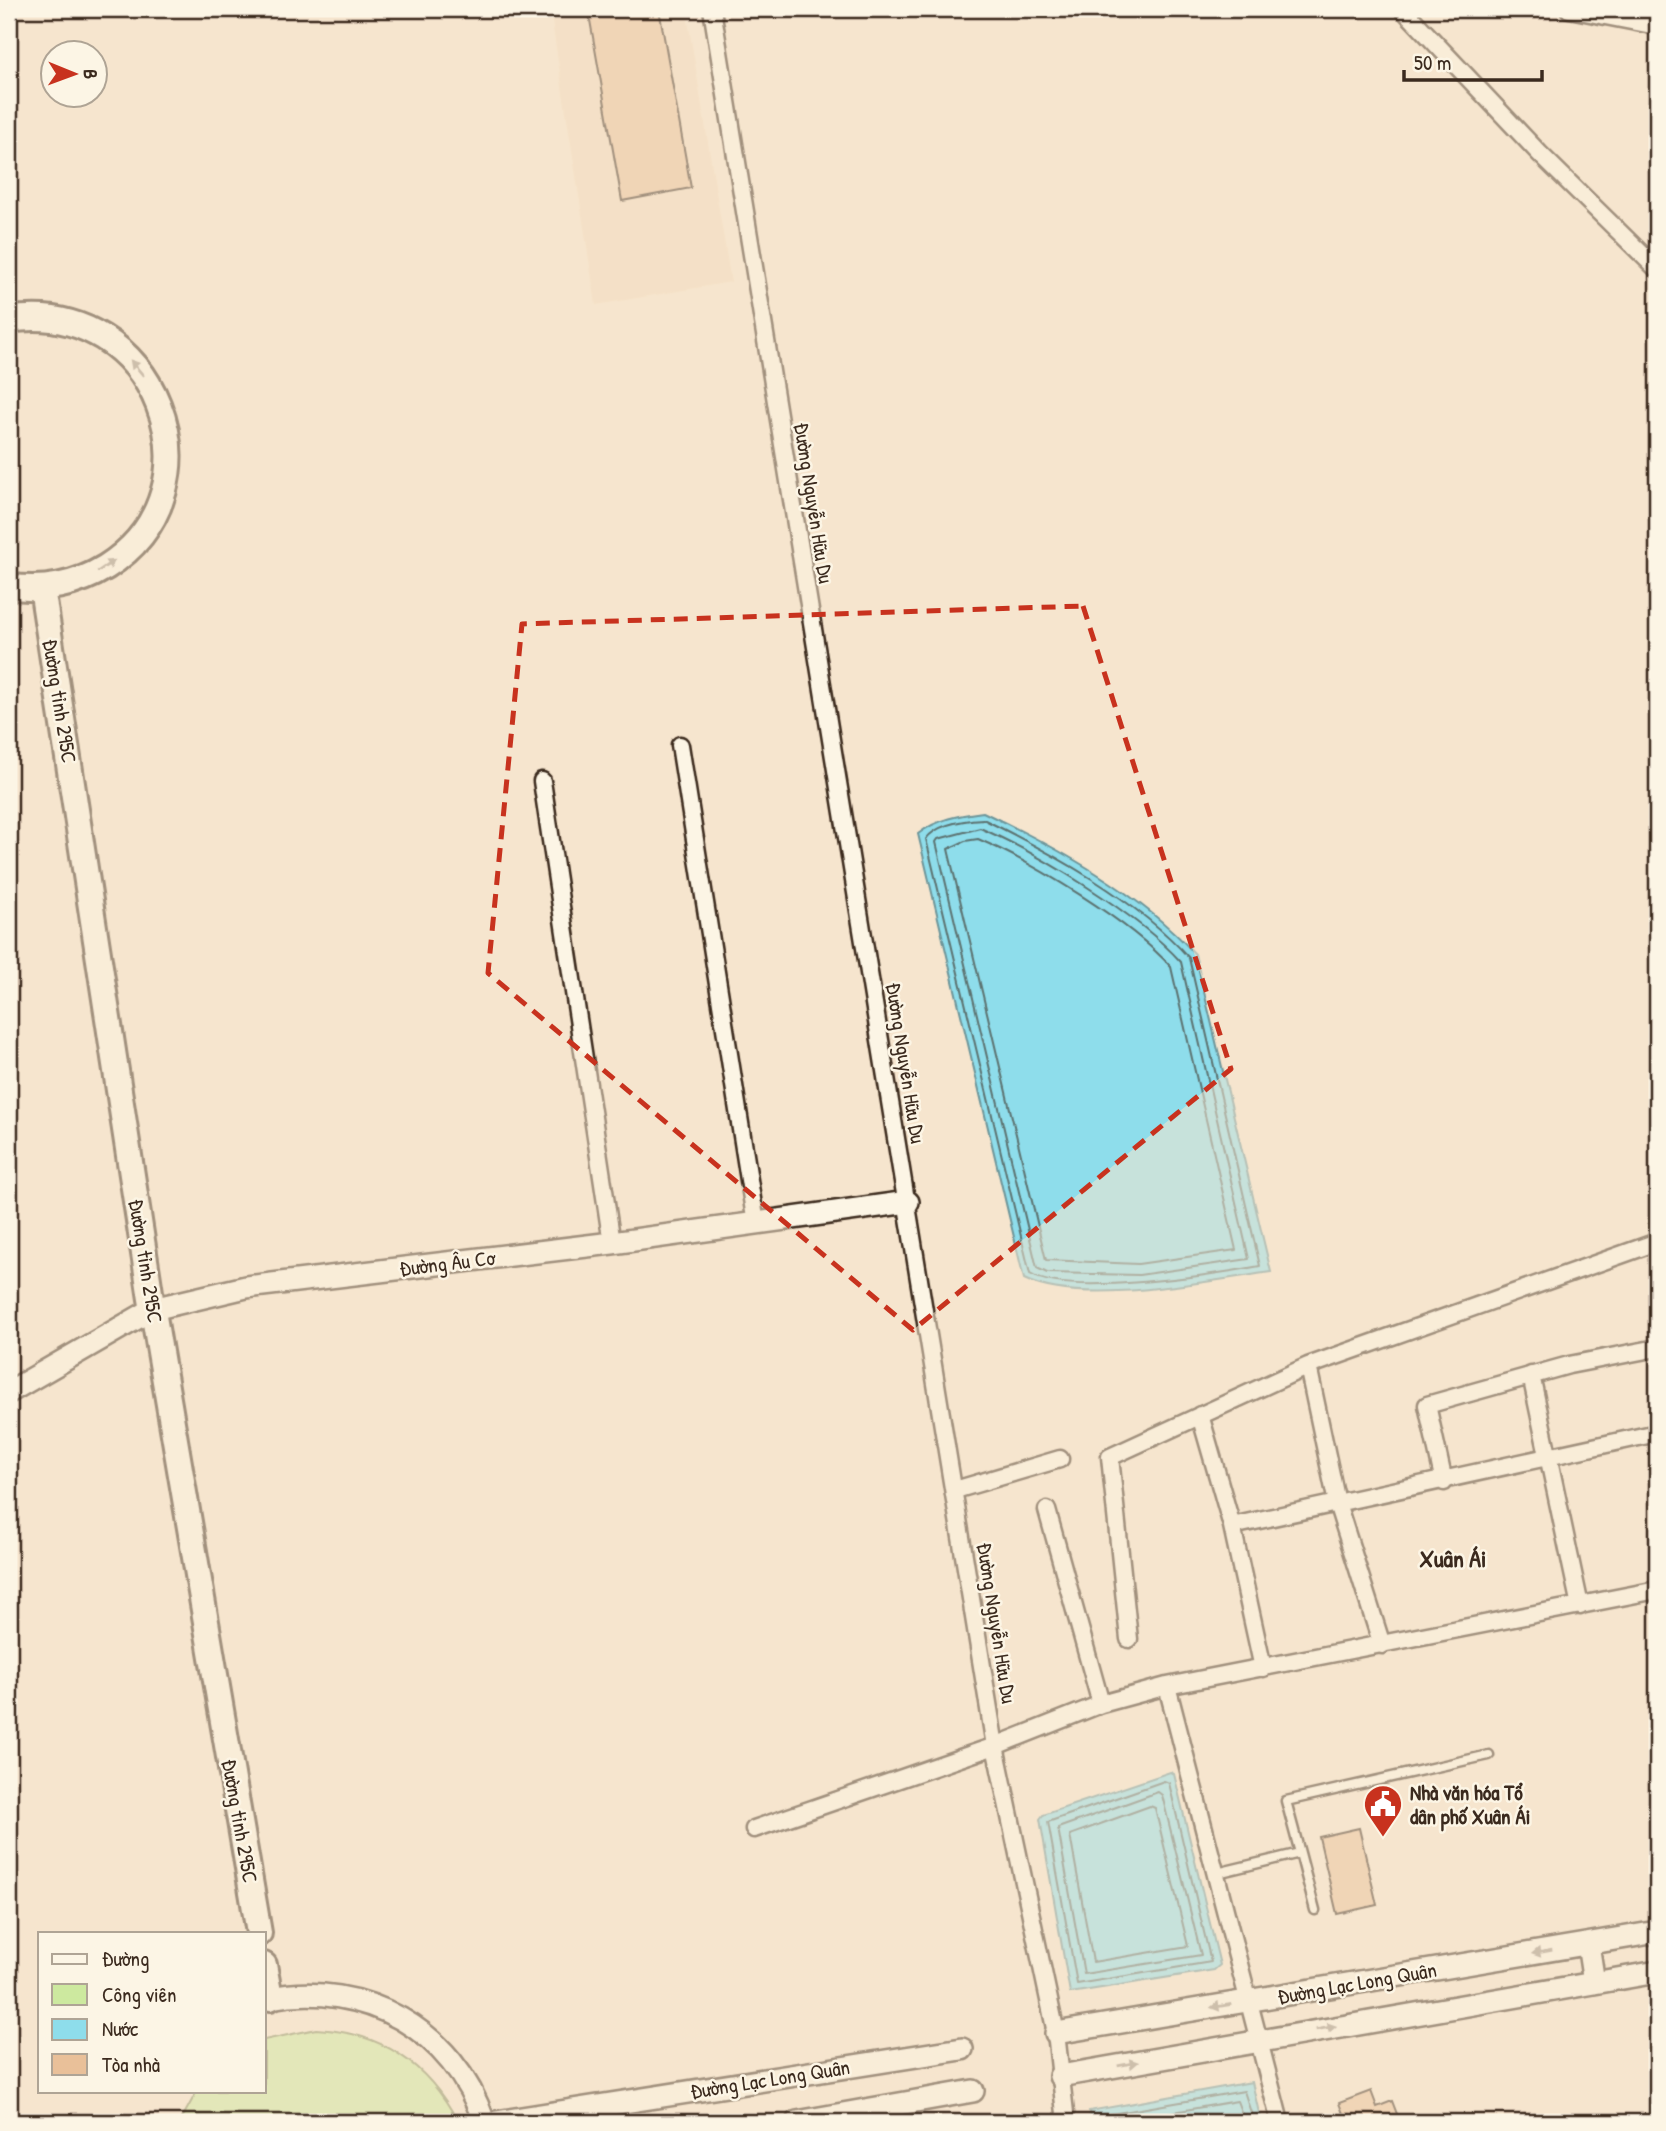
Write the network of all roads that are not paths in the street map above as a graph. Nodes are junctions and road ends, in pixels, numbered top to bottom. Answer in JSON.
{"nodes":[{"id":1,"x":712,"y":9,"type":"edge"},
{"id":2,"x":1403,"y":9,"type":"edge"},
{"id":3,"x":1569,"y":9,"type":"edge"},
{"id":4,"x":1657,"y":26,"type":"edge"},
{"id":5,"x":1657,"y":270,"type":"edge"},
{"id":6,"x":9,"y":320,"type":"edge"},
{"id":7,"x":9,"y":586,"type":"edge"},
{"id":8,"x":42,"y":588,"type":"junction"},
{"id":9,"x":680,"y":745,"type":"dead end"},
{"id":10,"x":542,"y":781,"type":"dead end"},
{"id":11,"x":908,"y":1202,"type":"junction"},
{"id":12,"x":756,"y":1224,"type":"junction"},
{"id":13,"x":1657,"y":1242,"type":"edge"},
{"id":14,"x":612,"y":1243,"type":"junction"},
{"id":15,"x":153,"y":1309,"type":"junction"},
{"id":16,"x":1657,"y":1348,"type":"edge"},
{"id":17,"x":1308,"y":1366,"type":"junction"},
{"id":18,"x":1531,"y":1375,"type":"junction"},
{"id":19,"x":9,"y":1392,"type":"edge"},
{"id":20,"x":1200,"y":1415,"type":"junction"},
{"id":21,"x":1657,"y":1433,"type":"edge"},
{"id":22,"x":1551,"y":1457,"type":"junction"},
{"id":23,"x":1060,"y":1459,"type":"dead end"},
{"id":24,"x":1444,"y":1482,"type":"junction"},
{"id":25,"x":955,"y":1490,"type":"junction"},
{"id":26,"x":1337,"y":1503,"type":"junction"},
{"id":27,"x":1047,"y":1510,"type":"dead end"},
{"id":28,"x":1232,"y":1526,"type":"junction"},
{"id":29,"x":1657,"y":1590,"type":"edge"},
{"id":30,"x":1580,"y":1605,"type":"junction"},
{"id":31,"x":1129,"y":1639,"type":"dead end"},
{"id":32,"x":1381,"y":1645,"type":"junction"},
{"id":33,"x":1264,"y":1668,"type":"junction"},
{"id":34,"x":1167,"y":1686,"type":"junction"},
{"id":35,"x":1101,"y":1704,"type":"junction"},
{"id":36,"x":995,"y":1746,"type":"junction"},
{"id":37,"x":1489,"y":1755,"type":"dead end"},
{"id":38,"x":754,"y":1829,"type":"dead end"},
{"id":39,"x":1300,"y":1853,"type":"junction"},
{"id":40,"x":1217,"y":1873,"type":"junction"},
{"id":41,"x":1315,"y":1910,"type":"dead end"},
{"id":42,"x":259,"y":1932,"type":"edge"},
{"id":43,"x":1657,"y":1932,"type":"edge"},
{"id":44,"x":1587,"y":1944,"type":"junction"},
{"id":45,"x":1657,"y":1972,"type":"edge"},
{"id":46,"x":266,"y":1976,"type":"edge"},
{"id":47,"x":1594,"y":1983,"type":"junction"},
{"id":48,"x":270,"y":1998,"type":"joint"},
{"id":49,"x":1249,"y":2001,"type":"junction"},
{"id":50,"x":1056,"y":2033,"type":"junction"},
{"id":51,"x":1259,"y":2040,"type":"junction"},
{"id":52,"x":962,"y":2049,"type":"dead end"},
{"id":53,"x":1060,"y":2076,"type":"junction"},
{"id":54,"x":973,"y":2091,"type":"dead end"},
{"id":55,"x":484,"y":2122,"type":"edge"},
{"id":56,"x":496,"y":2122,"type":"edge"},
{"id":57,"x":797,"y":2122,"type":"edge"},
{"id":58,"x":1066,"y":2122,"type":"edge"},
{"id":59,"x":1280,"y":2122,"type":"edge"}],
"edges":[{"from":1,"to":11,"type":"street","name":"Đường Nguyễn Hữu Du"},
{"from":2,"to":5,"type":"street"},
{"from":3,"to":4,"type":"street"},
{"from":8,"to":6,"type":"main road","one_way":true},
{"from":7,"to":8,"type":"main road"},
{"from":8,"to":15,"type":"main road","name":"Đường tỉnh 295C"},
{"from":9,"to":12,"type":"street"},
{"from":10,"to":14,"type":"street"},
{"from":11,"to":12,"type":"main road","name":"Đường Âu Cơ"},
{"from":11,"to":25,"type":"street","name":"Đường Nguyễn Hữu Du"},
{"from":12,"to":14,"type":"main road","name":"Đường Âu Cơ"},
{"from":13,"to":17,"type":"street"},
{"from":14,"to":15,"type":"main road","name":"Đường Âu Cơ"},
{"from":15,"to":19,"type":"main road","name":"Đường Âu Cơ"},
{"from":15,"to":42,"type":"main road","name":"Đường tỉnh 295C"},
{"from":16,"to":18,"type":"street"},
{"from":17,"to":20,"type":"street"},
{"from":17,"to":26,"type":"street"},
{"from":18,"to":22,"type":"street"},
{"from":18,"to":24,"type":"street"},
{"from":20,"to":28,"type":"street"},
{"from":20,"to":31,"type":"street"},
{"from":21,"to":22,"type":"street"},
{"from":22,"to":24,"type":"street"},
{"from":22,"to":30,"type":"street"},
{"from":23,"to":25,"type":"street"},
{"from":24,"to":26,"type":"street"},
{"from":25,"to":36,"type":"street","name":"Đường Nguyễn Hữu Du"},
{"from":26,"to":28,"type":"street"},
{"from":26,"to":32,"type":"street"},
{"from":27,"to":35,"type":"street"},
{"from":28,"to":33,"type":"street"},
{"from":29,"to":30,"type":"street"},
{"from":30,"to":32,"type":"street"},
{"from":32,"to":33,"type":"street"},
{"from":33,"to":34,"type":"street"},
{"from":34,"to":35,"type":"street"},
{"from":34,"to":40,"type":"street"},
{"from":35,"to":36,"type":"street"},
{"from":36,"to":38,"type":"street"},
{"from":36,"to":50,"type":"street","name":"Đường Nguyễn Hữu Du"},
{"from":37,"to":39,"type":"lane"},
{"from":39,"to":40,"type":"lane"},
{"from":39,"to":41,"type":"lane"},
{"from":40,"to":49,"type":"street"},
{"from":43,"to":44,"type":"main road","name":"Đường Lạc Long Quân"},
{"from":44,"to":47,"type":"main road"},
{"from":44,"to":49,"type":"main road","name":"Đường Lạc Long Quân","one_way":true},
{"from":45,"to":47,"type":"main road","name":"Đường Lạc Long Quân"},
{"from":46,"to":48,"type":"main road"},
{"from":51,"to":47,"type":"main road","name":"Đường Lạc Long Quân","one_way":true},
{"from":48,"to":55,"type":"main road"},
{"from":49,"to":50,"type":"main road","name":"Đường Lạc Long Quân","one_way":true},
{"from":49,"to":51,"type":"street"},
{"from":50,"to":53,"type":"street","name":"Đường Nguyễn Hữu Du"},
{"from":53,"to":51,"type":"main road","name":"Đường Lạc Long Quân","one_way":true},
{"from":51,"to":59,"type":"street"},
{"from":52,"to":56,"type":"main road","name":"Đường Lạc Long Quân"},
{"from":53,"to":58,"type":"street","name":"Đường Nguyễn Hữu Du"},
{"from":54,"to":57,"type":"main road"}]}
